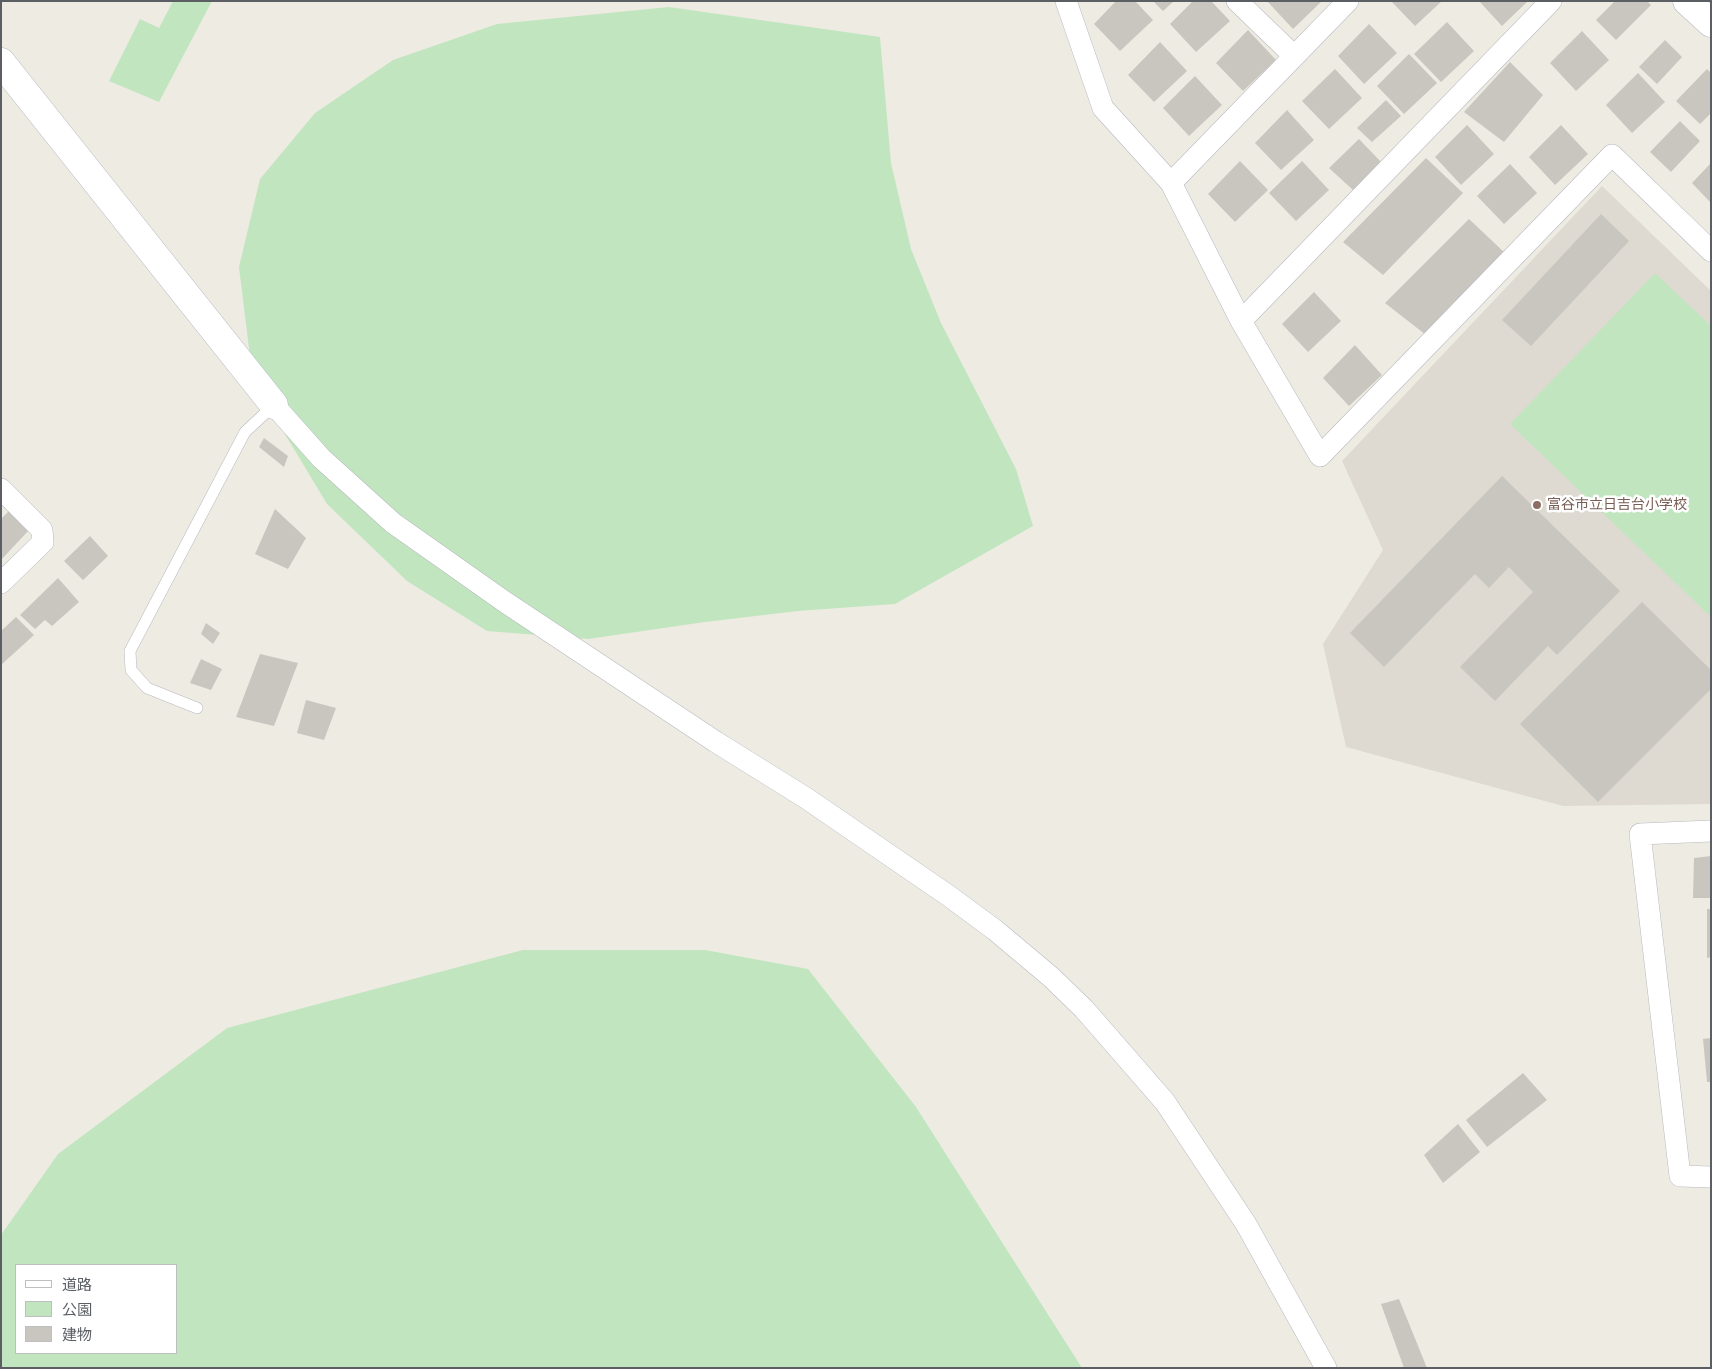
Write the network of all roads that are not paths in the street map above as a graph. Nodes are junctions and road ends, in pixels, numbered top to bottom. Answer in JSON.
{"nodes":[{"id":1,"x":1066,"y":1,"type":"edge"},
{"id":2,"x":1238,"y":1,"type":"edge"},
{"id":3,"x":1348,"y":1,"type":"edge"},
{"id":4,"x":1551,"y":1,"type":"edge"},
{"id":5,"x":1687,"y":1,"type":"edge"},
{"id":6,"x":1711,"y":23,"type":"edge"},
{"id":7,"x":1294,"y":56,"type":"junction"},
{"id":8,"x":1,"y":62,"type":"edge"},
{"id":9,"x":1171,"y":183,"type":"junction"},
{"id":10,"x":1711,"y":251,"type":"edge"},
{"id":11,"x":1241,"y":321,"type":"junction"},
{"id":12,"x":274,"y":405,"type":"junction"},
{"id":13,"x":1,"y":489,"type":"edge"},
{"id":14,"x":1,"y":583,"type":"edge"},
{"id":15,"x":197,"y":708,"type":"dead end"},
{"id":16,"x":1711,"y":832,"type":"edge"},
{"id":17,"x":1711,"y":1177,"type":"edge"},
{"id":18,"x":1326,"y":1368,"type":"edge"}],
"edges":[{"from":1,"to":9,"type":"street"},
{"from":2,"to":7,"type":"street"},
{"from":3,"to":7,"type":"street"},
{"from":4,"to":11,"type":"street"},
{"from":5,"to":6,"type":"street"},
{"from":7,"to":9,"type":"street"},
{"from":8,"to":12,"type":"street"},
{"from":9,"to":11,"type":"street"},
{"from":10,"to":11,"type":"street"},
{"from":12,"to":15,"type":"lane"},
{"from":12,"to":18,"type":"street"},
{"from":13,"to":14,"type":"street"},
{"from":16,"to":17,"type":"street"}]}
